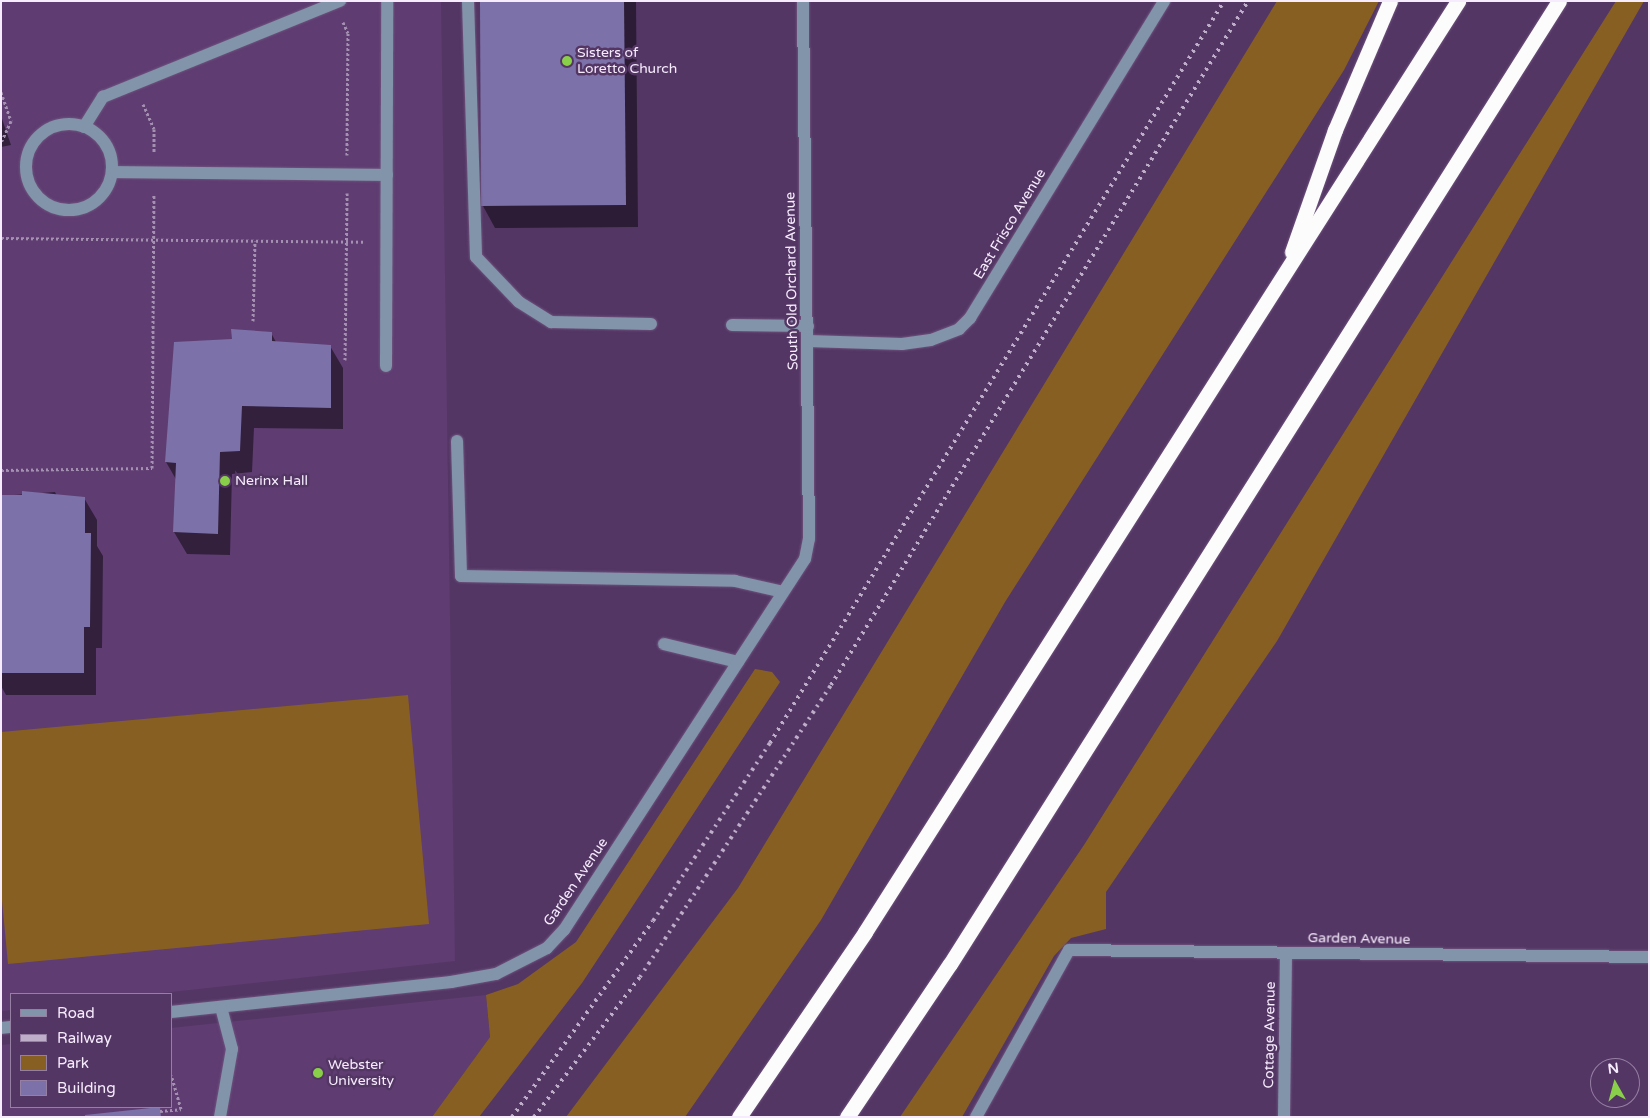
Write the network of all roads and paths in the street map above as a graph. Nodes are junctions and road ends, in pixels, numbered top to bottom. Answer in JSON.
{"nodes":[{"id":1,"x":340,"y":1,"type":"edge"},
{"id":2,"x":387,"y":1,"type":"edge"},
{"id":3,"x":468,"y":1,"type":"edge"},
{"id":4,"x":803,"y":1,"type":"edge"},
{"id":5,"x":1164,"y":1,"type":"edge"},
{"id":6,"x":1390,"y":1,"type":"edge"},
{"id":7,"x":1458,"y":1,"type":"edge"},
{"id":8,"x":1559,"y":1,"type":"edge"},
{"id":9,"x":134,"y":85,"type":"junction"},
{"id":10,"x":1,"y":92,"type":"edge"},
{"id":11,"x":84,"y":127,"type":"junction"},
{"id":12,"x":1,"y":142,"type":"edge"},
{"id":13,"x":114,"y":172,"type":"junction"},
{"id":14,"x":154,"y":172,"type":"junction"},
{"id":15,"x":387,"y":175,"type":"junction"},
{"id":16,"x":1,"y":238,"type":"edge"},
{"id":17,"x":154,"y":240,"type":"junction"},
{"id":18,"x":255,"y":241,"type":"junction"},
{"id":19,"x":387,"y":242,"type":"junction"},
{"id":20,"x":1283,"y":277,"type":"junction"},
{"id":21,"x":253,"y":321,"type":"dead end"},
{"id":22,"x":651,"y":324,"type":"dead end"},
{"id":23,"x":732,"y":325,"type":"dead end"},
{"id":24,"x":808,"y":326,"type":"junction"},
{"id":25,"x":808,"y":342,"type":"junction"},
{"id":26,"x":386,"y":366,"type":"dead end"},
{"id":27,"x":457,"y":441,"type":"dead end"},
{"id":28,"x":1,"y":470,"type":"edge"},
{"id":29,"x":805,"y":559,"type":"joint"},
{"id":30,"x":783,"y":592,"type":"junction"},
{"id":31,"x":664,"y":644,"type":"dead end"},
{"id":32,"x":738,"y":662,"type":"junction"},
{"id":33,"x":1286,"y":953,"type":"junction"},
{"id":34,"x":1649,"y":957,"type":"edge"},
{"id":35,"x":221,"y":1007,"type":"junction"},
{"id":36,"x":172,"y":1012,"type":"edge"},
{"id":37,"x":172,"y":1078,"type":"edge"},
{"id":38,"x":160,"y":1111,"type":"dead end"},
{"id":39,"x":220,"y":1117,"type":"edge"},
{"id":40,"x":739,"y":1117,"type":"edge"},
{"id":41,"x":847,"y":1117,"type":"edge"},
{"id":42,"x":976,"y":1117,"type":"edge"},
{"id":43,"x":1284,"y":1117,"type":"edge"}],
"edges":[{"from":1,"to":9,"type":"street"},
{"from":2,"to":15,"type":"street"},
{"from":3,"to":22,"type":"street"},
{"from":4,"to":24,"type":"street","name":"South Old Orchard Avenue"},
{"from":5,"to":25,"type":"street","name":"East Frisco Avenue"},
{"from":6,"to":20,"type":"highway"},
{"from":7,"to":20,"type":"highway"},
{"from":8,"to":41,"type":"highway"},
{"from":9,"to":11,"type":"street"},
{"from":9,"to":14,"type":"path"},
{"from":10,"to":12,"type":"path"},
{"from":11,"to":13,"type":"street"},
{"from":11,"to":13,"type":"street"},
{"from":13,"to":14,"type":"street"},
{"from":14,"to":15,"type":"street"},
{"from":14,"to":17,"type":"path"},
{"from":15,"to":19,"type":"street"},
{"from":16,"to":17,"type":"path"},
{"from":17,"to":18,"type":"path"},
{"from":17,"to":28,"type":"path"},
{"from":18,"to":19,"type":"path"},
{"from":18,"to":21,"type":"path"},
{"from":19,"to":26,"type":"street"},
{"from":20,"to":40,"type":"highway"},
{"from":23,"to":24,"type":"street"},
{"from":24,"to":25,"type":"street","name":"South Old Orchard Avenue"},
{"from":25,"to":29,"type":"street","name":"South Old Orchard Avenue"},
{"from":27,"to":30,"type":"street"},
{"from":29,"to":30,"type":"street","name":"Garden Avenue"},
{"from":30,"to":32,"type":"street","name":"Garden Avenue"},
{"from":31,"to":32,"type":"street"},
{"from":32,"to":35,"type":"street","name":"Garden Avenue"},
{"from":33,"to":34,"type":"street","name":"Garden Avenue"},
{"from":33,"to":42,"type":"street","name":"Garden Avenue"},
{"from":33,"to":43,"type":"street","name":"Cottage Avenue"},
{"from":35,"to":36,"type":"street","name":"Garden Avenue"},
{"from":35,"to":39,"type":"street"},
{"from":37,"to":38,"type":"path"}]}
